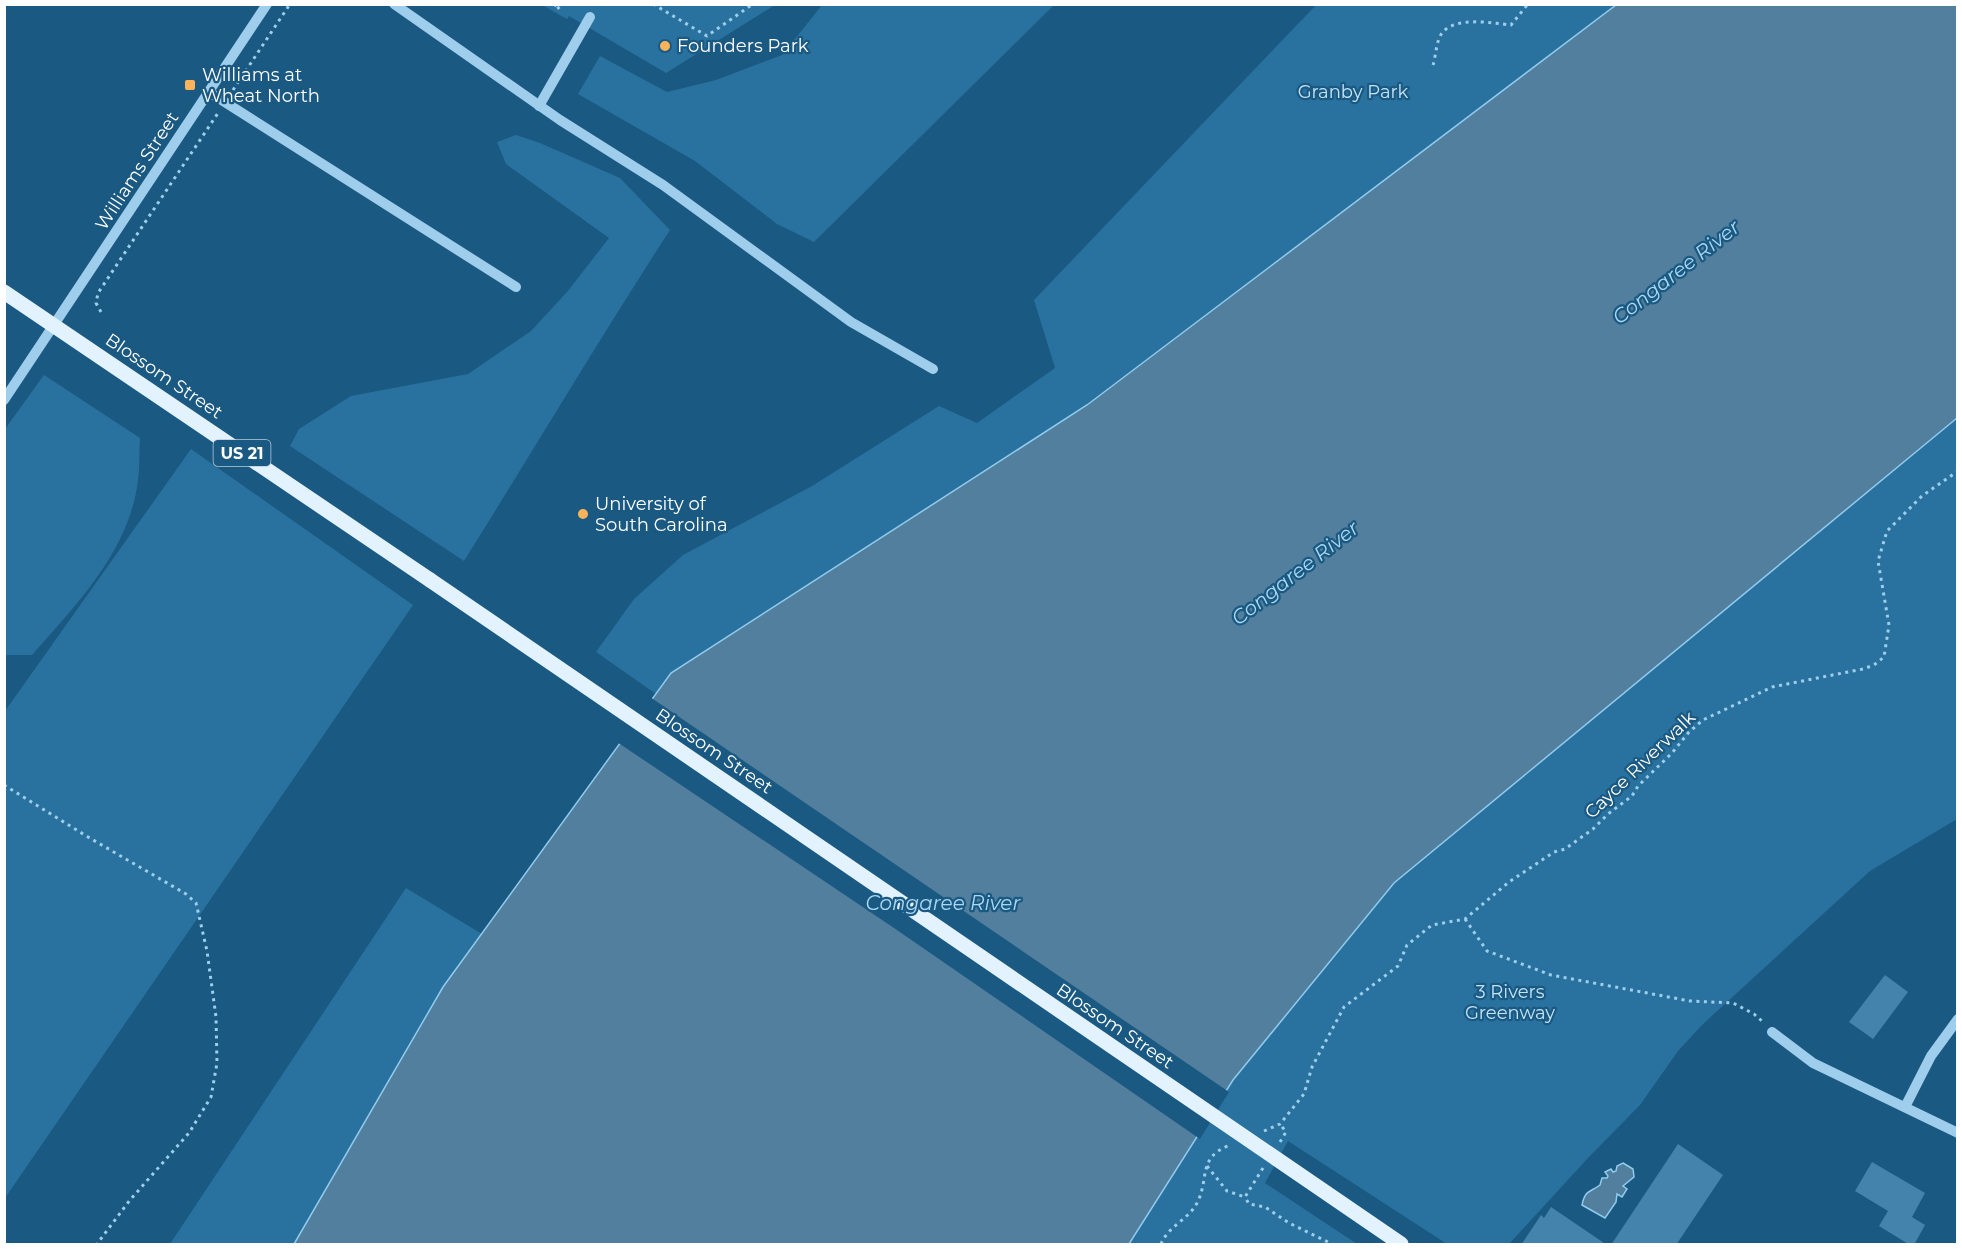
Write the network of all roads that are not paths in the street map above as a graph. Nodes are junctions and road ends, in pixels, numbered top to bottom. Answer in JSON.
{"nodes":[{"id":1,"x":267,"y":4,"type":"edge"},
{"id":2,"x":394,"y":4,"type":"edge"},
{"id":3,"x":590,"y":17,"type":"dead end"},
{"id":4,"x":209,"y":92,"type":"junction"},
{"id":5,"x":539,"y":106,"type":"junction"},
{"id":6,"x":516,"y":287,"type":"dead end"},
{"id":7,"x":4,"y":292,"type":"edge"},
{"id":8,"x":55,"y":326,"type":"junction"},
{"id":9,"x":933,"y":369,"type":"dead end"},
{"id":10,"x":4,"y":400,"type":"edge"},
{"id":11,"x":1958,"y":1019,"type":"edge"},
{"id":12,"x":1772,"y":1032,"type":"road end"},
{"id":13,"x":1905,"y":1107,"type":"junction"},
{"id":14,"x":1958,"y":1133,"type":"edge"},
{"id":15,"x":1401,"y":1245,"type":"edge"}],
"edges":[{"from":1,"to":4,"type":"street","name":"Williams Street"},
{"from":2,"to":5,"type":"street"},
{"from":3,"to":5,"type":"street"},
{"from":4,"to":6,"type":"street"},
{"from":4,"to":8,"type":"street","name":"Williams Street"},
{"from":5,"to":9,"type":"street"},
{"from":7,"to":8,"type":"main road","name":"Blossom Street","number":"US 21"},
{"from":8,"to":10,"type":"street","name":"Williams Street"},
{"from":8,"to":15,"type":"main road","name":"Blossom Street","number":"US 21","bridge":true},
{"from":11,"to":13,"type":"street"},
{"from":12,"to":13,"type":"street"},
{"from":13,"to":14,"type":"street"}]}
